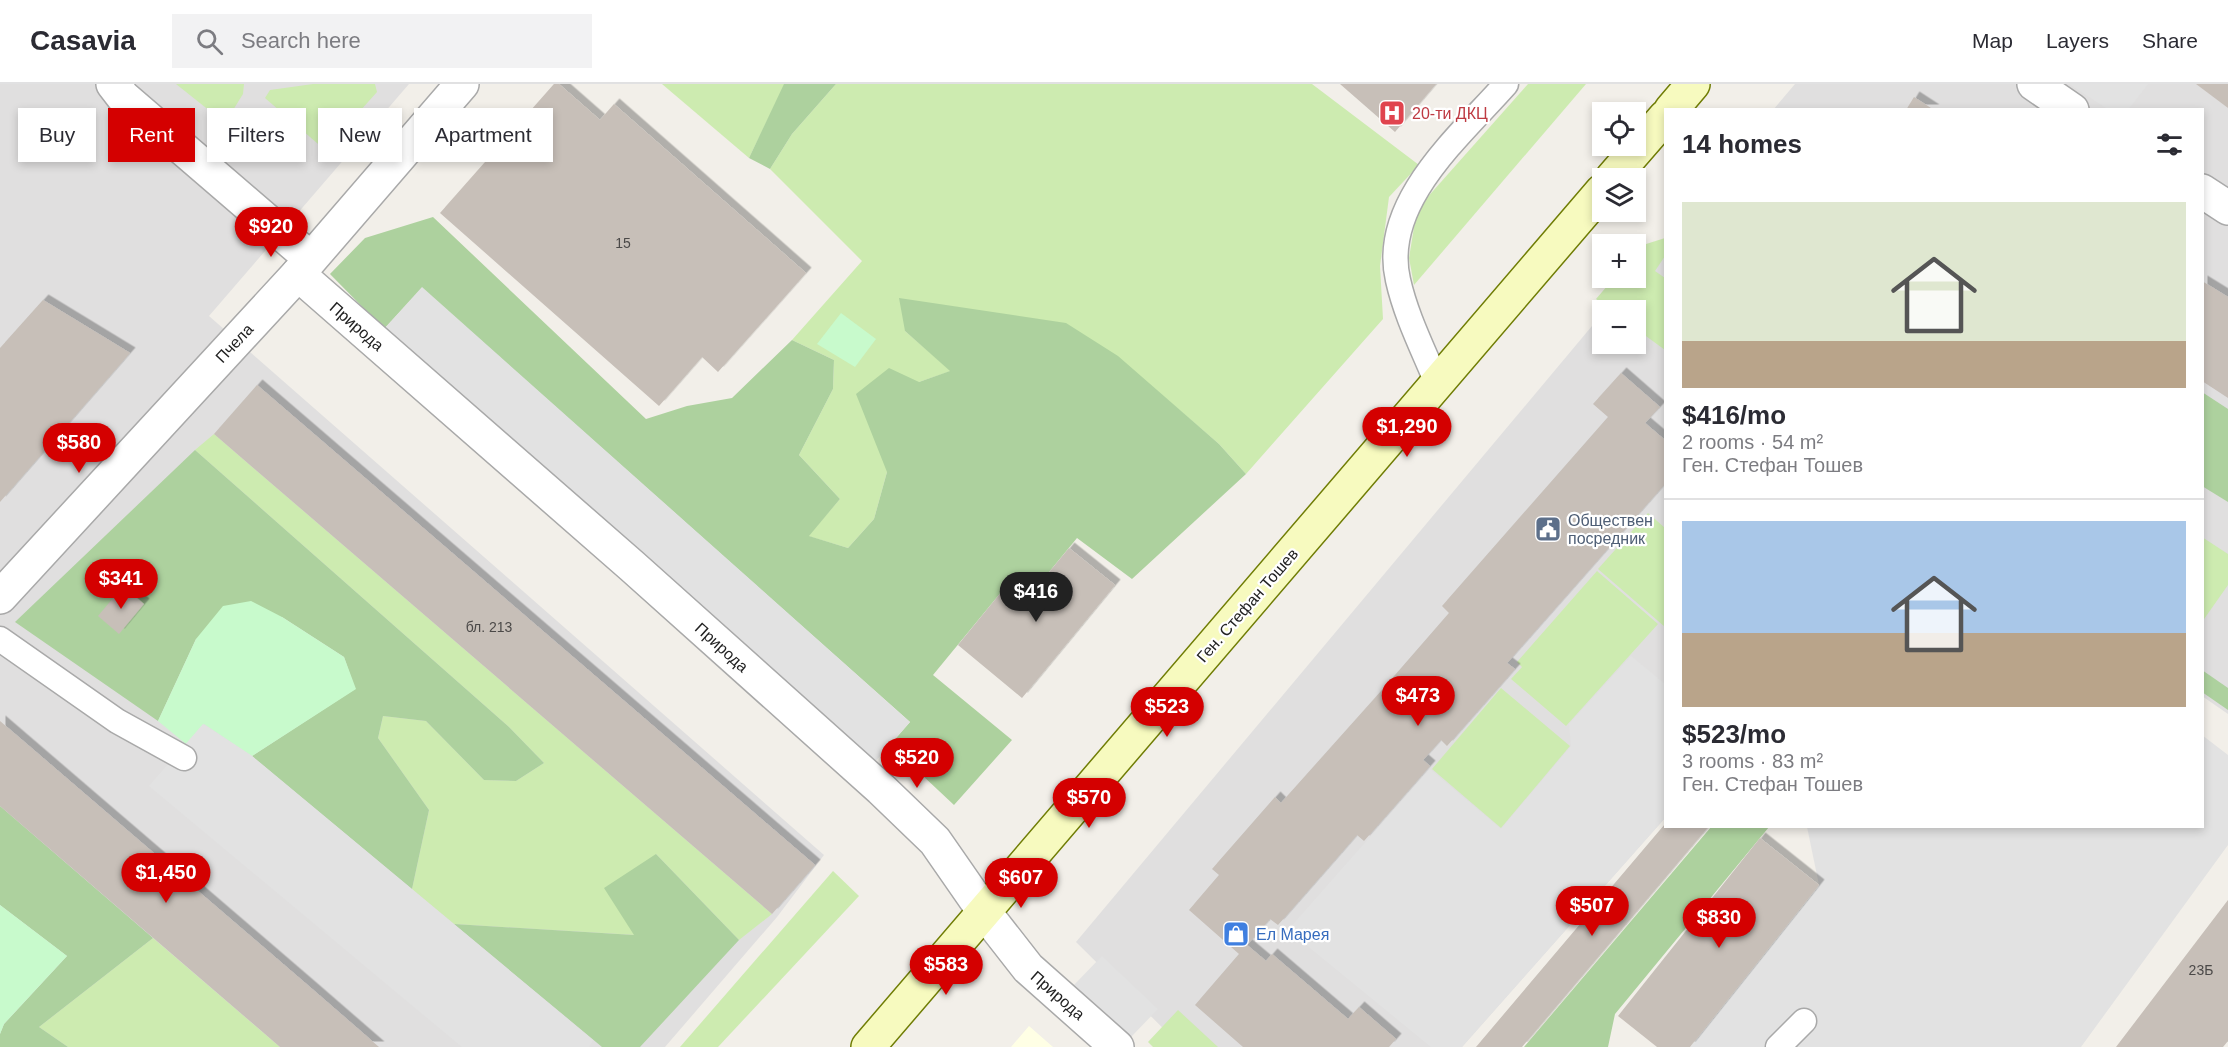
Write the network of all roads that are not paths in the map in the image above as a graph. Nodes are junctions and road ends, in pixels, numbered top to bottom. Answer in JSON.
{"nodes":[{"id":1,"x":113,"y":84,"type":"edge"},
{"id":2,"x":462,"y":84,"type":"edge"},
{"id":3,"x":1506,"y":84,"type":"edge"},
{"id":4,"x":1693,"y":84,"type":"edge"},
{"id":5,"x":2034,"y":84,"type":"edge"},
{"id":6,"x":1673,"y":108,"type":"edge"},
{"id":7,"x":2069,"y":108,"type":"edge"},
{"id":8,"x":1664,"y":118,"type":"edge"},
{"id":9,"x":1621,"y":168,"type":"edge"},
{"id":10,"x":2204,"y":192,"type":"edge"},
{"id":11,"x":1592,"y":203,"type":"edge"},
{"id":12,"x":2228,"y":208,"type":"edge"},
{"id":13,"x":304,"y":266,"type":"junction"},
{"id":14,"x":1437,"y":383,"type":"junction"},
{"id":15,"x":0,"y":597,"type":"edge"},
{"id":16,"x":0,"y":639,"type":"edge"},
{"id":17,"x":184,"y":758,"type":"dead end"},
{"id":18,"x":985,"y":913,"type":"junction"},
{"id":19,"x":1804,"y":1021,"type":"dead end"},
{"id":20,"x":868,"y":1047,"type":"edge"},
{"id":21,"x":1118,"y":1047,"type":"edge"},
{"id":22,"x":1778,"y":1047,"type":"edge"}],
"edges":[{"from":1,"to":13,"type":"street","name":"Природа"},
{"from":2,"to":13,"type":"street","name":"Пчела"},
{"from":3,"to":14,"type":"lane"},
{"from":4,"to":6,"type":"street"},
{"from":5,"to":7,"type":"street"},
{"from":8,"to":9,"type":"street"},
{"from":10,"to":12,"type":"street"},
{"from":11,"to":14,"type":"street","name":"Ген. Стефан Тошев"},
{"from":13,"to":15,"type":"street","name":"Пчела"},
{"from":13,"to":18,"type":"street","name":"Природа"},
{"from":14,"to":18,"type":"street","name":"Ген. Стефан Тошев"},
{"from":16,"to":17,"type":"lane"},
{"from":18,"to":20,"type":"street","name":"Ген. Стефан Тошев"},
{"from":18,"to":21,"type":"street","name":"Природа"},
{"from":19,"to":22,"type":"lane"}]}
